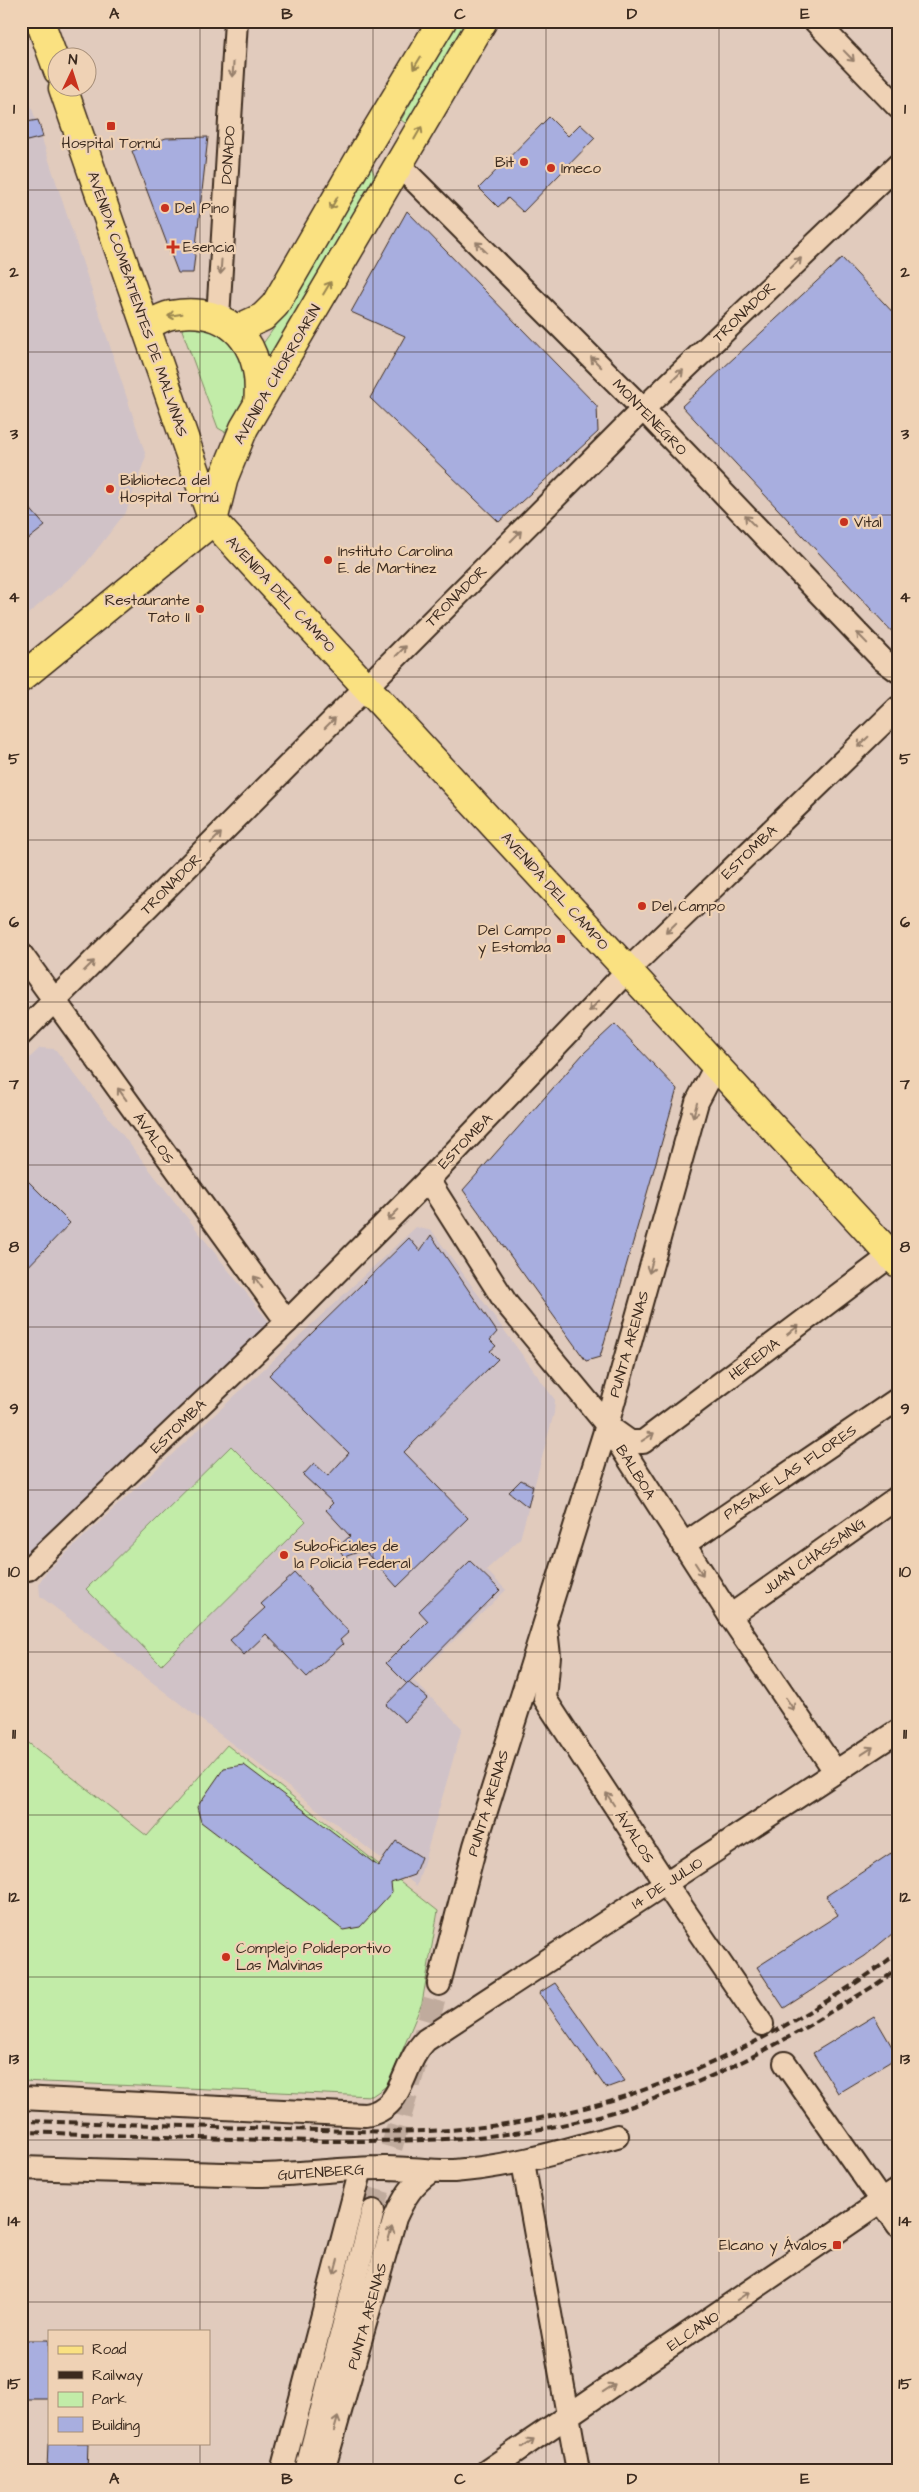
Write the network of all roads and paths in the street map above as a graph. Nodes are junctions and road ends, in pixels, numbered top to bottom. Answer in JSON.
{"nodes":[{"id":1,"x":40,"y":21,"type":"edge"},
{"id":2,"x":236,"y":21,"type":"edge"},
{"id":3,"x":442,"y":21,"type":"edge"},
{"id":4,"x":483,"y":21,"type":"edge"},
{"id":5,"x":816,"y":22,"type":"edge"},
{"id":6,"x":50,"y":48,"type":"edge"},
{"id":7,"x":66,"y":98,"type":"edge"},
{"id":8,"x":898,"y":107,"type":"edge"},
{"id":9,"x":368,"y":144,"type":"junction"},
{"id":10,"x":399,"y":166,"type":"junction"},
{"id":11,"x":898,"y":166,"type":"edge"},
{"id":12,"x":228,"y":324,"type":"junction"},
{"id":13,"x":146,"y":326,"type":"junction"},
{"id":14,"x":258,"y":405,"type":"junction"},
{"id":15,"x":643,"y":409,"type":"junction"},
{"id":16,"x":212,"y":520,"type":"junction"},
{"id":17,"x":898,"y":671,"type":"edge"},
{"id":18,"x":21,"y":678,"type":"edge"},
{"id":19,"x":367,"y":685,"type":"junction"},
{"id":20,"x":898,"y":708,"type":"edge"},
{"id":21,"x":21,"y":954,"type":"edge"},
{"id":22,"x":628,"y":970,"type":"junction"},
{"id":23,"x":55,"y":1001,"type":"junction"},
{"id":24,"x":21,"y":1034,"type":"edge"},
{"id":25,"x":716,"y":1066,"type":"junction"},
{"id":26,"x":428,"y":1180,"type":"junction"},
{"id":27,"x":896,"y":1256,"type":"edge"},
{"id":28,"x":287,"y":1322,"type":"junction"},
{"id":29,"x":898,"y":1399,"type":"edge"},
{"id":30,"x":607,"y":1425,"type":"junction"},
{"id":31,"x":898,"y":1497,"type":"edge"},
{"id":32,"x":683,"y":1545,"type":"junction"},
{"id":33,"x":28,"y":1569,"type":"dead end"},
{"id":34,"x":730,"y":1616,"type":"junction"},
{"id":35,"x":545,"y":1624,"type":"junction"},
{"id":36,"x":545,"y":1699,"type":"joint"},
{"id":37,"x":898,"y":1731,"type":"edge"},
{"id":38,"x":835,"y":1771,"type":"junction"},
{"id":39,"x":666,"y":1884,"type":"junction"},
{"id":40,"x":439,"y":1984,"type":"tunnel mouth"},
{"id":41,"x":762,"y":2024,"type":"dead end"},
{"id":42,"x":785,"y":2063,"type":"dead end"},
{"id":43,"x":21,"y":2098,"type":"edge"},
{"id":44,"x":617,"y":2136,"type":"dead end"},
{"id":45,"x":522,"y":2162,"type":"junction"},
{"id":46,"x":21,"y":2168,"type":"edge"},
{"id":47,"x":361,"y":2169,"type":"junction"},
{"id":48,"x":430,"y":2172,"type":"junction"},
{"id":49,"x":890,"y":2196,"type":"edge"},
{"id":50,"x":373,"y":2211,"type":"tunnel mouth"},
{"id":51,"x":898,"y":2225,"type":"edge"},
{"id":52,"x":569,"y":2416,"type":"junction"},
{"id":53,"x":282,"y":2471,"type":"edge"},
{"id":54,"x":306,"y":2471,"type":"edge"},
{"id":55,"x":323,"y":2471,"type":"edge"},
{"id":56,"x":487,"y":2471,"type":"edge"},
{"id":57,"x":578,"y":2471,"type":"edge"}],
"edges":[{"from":1,"to":6,"type":"main road"},
{"from":2,"to":12,"type":"street","name":"DONADO","one_way":true},
{"from":3,"to":9,"type":"main road","one_way":true},
{"from":10,"to":4,"type":"main road","name":"AVENIDA CHORROARÍN","one_way":true},
{"from":5,"to":8,"type":"street","one_way":true},
{"from":7,"to":13,"type":"main road","name":"AVENIDA COMBATIENTES DE MALVINAS"},
{"from":9,"to":10,"type":"main road"},
{"from":9,"to":12,"type":"main road","one_way":true},
{"from":14,"to":10,"type":"main road","name":"AVENIDA CHORROARÍN","one_way":true},
{"from":15,"to":10,"type":"street","name":"MONTENEGRO","one_way":true},
{"from":15,"to":11,"type":"street","name":"TRONADOR","one_way":true},
{"from":12,"to":13,"type":"main road","one_way":true},
{"from":12,"to":14,"type":"main road"},
{"from":13,"to":16,"type":"main road","name":"AVENIDA COMBATIENTES DE MALVINAS"},
{"from":14,"to":16,"type":"main road","name":"AVENIDA CHORROARÍN"},
{"from":17,"to":15,"type":"street","name":"MONTENEGRO","one_way":true},
{"from":19,"to":15,"type":"street","name":"TRONADOR","one_way":true},
{"from":16,"to":18,"type":"main road"},
{"from":16,"to":19,"type":"main road","name":"AVENIDA DEL CAMPO"},
{"from":19,"to":22,"type":"main road","name":"AVENIDA DEL CAMPO"},
{"from":23,"to":19,"type":"street","name":"TRONADOR","one_way":true},
{"from":20,"to":22,"type":"street","name":"ESTOMBA","one_way":true},
{"from":21,"to":23,"type":"street","name":"ÁVALOS"},
{"from":22,"to":25,"type":"main road","name":"AVENIDA DEL CAMPO"},
{"from":22,"to":26,"type":"street","name":"ESTOMBA","one_way":true},
{"from":23,"to":24,"type":"street","name":"TRONADOR"},
{"from":28,"to":23,"type":"street","name":"ÁVALOS","one_way":true},
{"from":25,"to":27,"type":"main road","name":"AVENIDA DEL CAMPO"},
{"from":25,"to":30,"type":"street","name":"PUNTA ARENAS","one_way":true},
{"from":26,"to":28,"type":"street","name":"ESTOMBA","one_way":true},
{"from":26,"to":30,"type":"street","name":"BALBOA"},
{"from":30,"to":27,"type":"street","name":"HEREDIA","one_way":true},
{"from":28,"to":33,"type":"street","name":"ESTOMBA"},
{"from":29,"to":32,"type":"street","name":"PASAJE LAS FLORES"},
{"from":30,"to":32,"type":"street","name":"BALBOA"},
{"from":30,"to":35,"type":"street","name":"PUNTA ARENAS"},
{"from":31,"to":34,"type":"street","name":"JUAN CHASSAING"},
{"from":32,"to":34,"type":"street","name":"BALBOA","one_way":true},
{"from":34,"to":38,"type":"street","name":"BALBOA","one_way":true},
{"from":35,"to":36,"type":"street","name":"PUNTA ARENAS"},
{"from":35,"to":40,"type":"street","name":"PUNTA ARENAS"},
{"from":39,"to":36,"type":"street","name":"ÁVALOS","one_way":true},
{"from":38,"to":37,"type":"street","name":"14 DE JULIO","one_way":true},
{"from":38,"to":39,"type":"street","name":"14 DE JULIO"},
{"from":39,"to":41,"type":"street","name":"ÁVALOS"},
{"from":39,"to":43,"type":"street","name":"14 DE JULIO"},
{"from":42,"to":49,"type":"street"},
{"from":44,"to":45,"type":"street","name":"GUTENBERG"},
{"from":45,"to":48,"type":"street","name":"GUTENBERG"},
{"from":45,"to":52,"type":"street"},
{"from":46,"to":47,"type":"street","name":"GUTENBERG"},
{"from":47,"to":48,"type":"street","name":"GUTENBERG"},
{"from":47,"to":53,"type":"street","one_way":true},
{"from":55,"to":48,"type":"street","name":"PUNTA ARENAS","one_way":true},
{"from":49,"to":51,"type":"street"},
{"from":52,"to":49,"type":"street","name":"ELCANO","one_way":true},
{"from":50,"to":54,"type":"street","name":"PUNTA ARENAS"},
{"from":56,"to":52,"type":"street","name":"ELCANO","one_way":true},
{"from":52,"to":57,"type":"street"}]}
